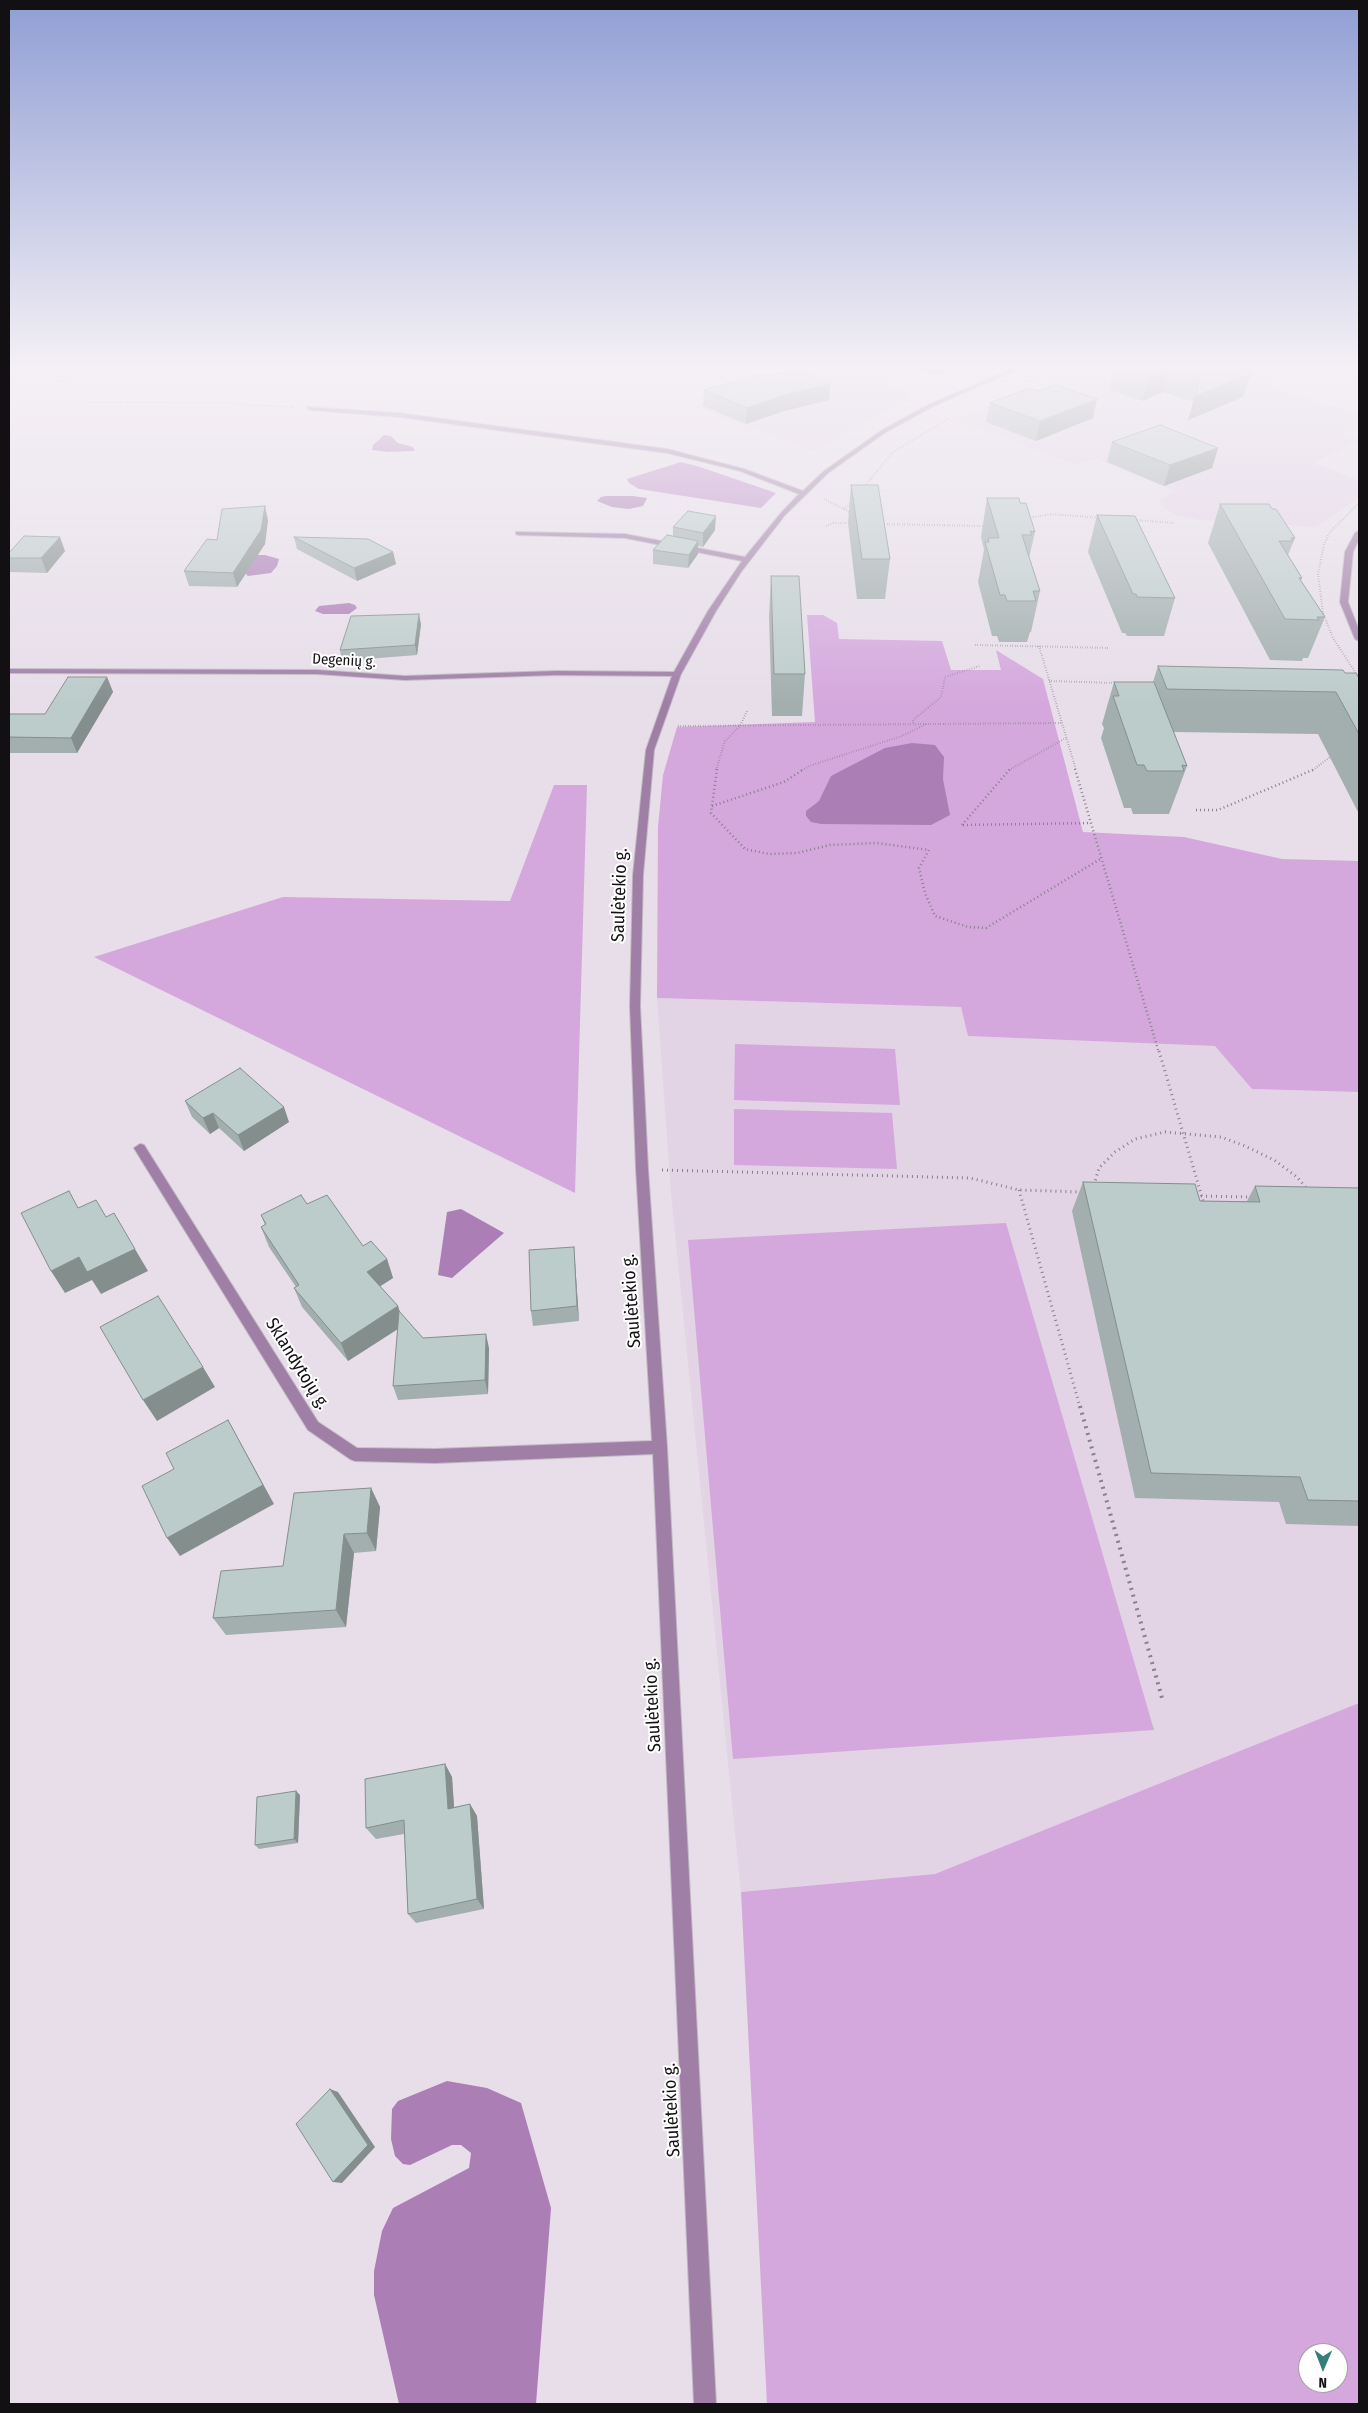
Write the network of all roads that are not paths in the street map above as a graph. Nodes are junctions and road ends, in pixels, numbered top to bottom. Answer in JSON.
{"nodes":[{"id":1,"x":767,"y":480,"type":"edge"},
{"id":2,"x":819,"y":480,"type":"edge"},
{"id":3,"x":804,"y":494,"type":"junction"},
{"id":4,"x":518,"y":533,"type":"dead end"},
{"id":5,"x":1359,"y":533,"type":"edge"},
{"id":6,"x":747,"y":560,"type":"junction"},
{"id":7,"x":1359,"y":639,"type":"edge"},
{"id":8,"x":9,"y":671,"type":"edge"},
{"id":9,"x":677,"y":674,"type":"junction"},
{"id":10,"x":140,"y":1148,"type":"dead end"},
{"id":11,"x":660,"y":1447,"type":"junction"},
{"id":12,"x":705,"y":2404,"type":"edge"}],
"edges":[{"from":1,"to":3,"type":"street"},
{"from":2,"to":3,"type":"street","name":"Saulėtekio g."},
{"from":3,"to":6,"type":"street","name":"Saulėtekio g."},
{"from":4,"to":6,"type":"street"},
{"from":5,"to":7,"type":"street"},
{"from":6,"to":9,"type":"street","name":"Saulėtekio g."},
{"from":8,"to":9,"type":"street","name":"Degenių g."},
{"from":9,"to":11,"type":"street","name":"Saulėtekio g."},
{"from":10,"to":11,"type":"street","name":"Sklandytojų g."},
{"from":11,"to":12,"type":"street","name":"Saulėtekio g."}]}
